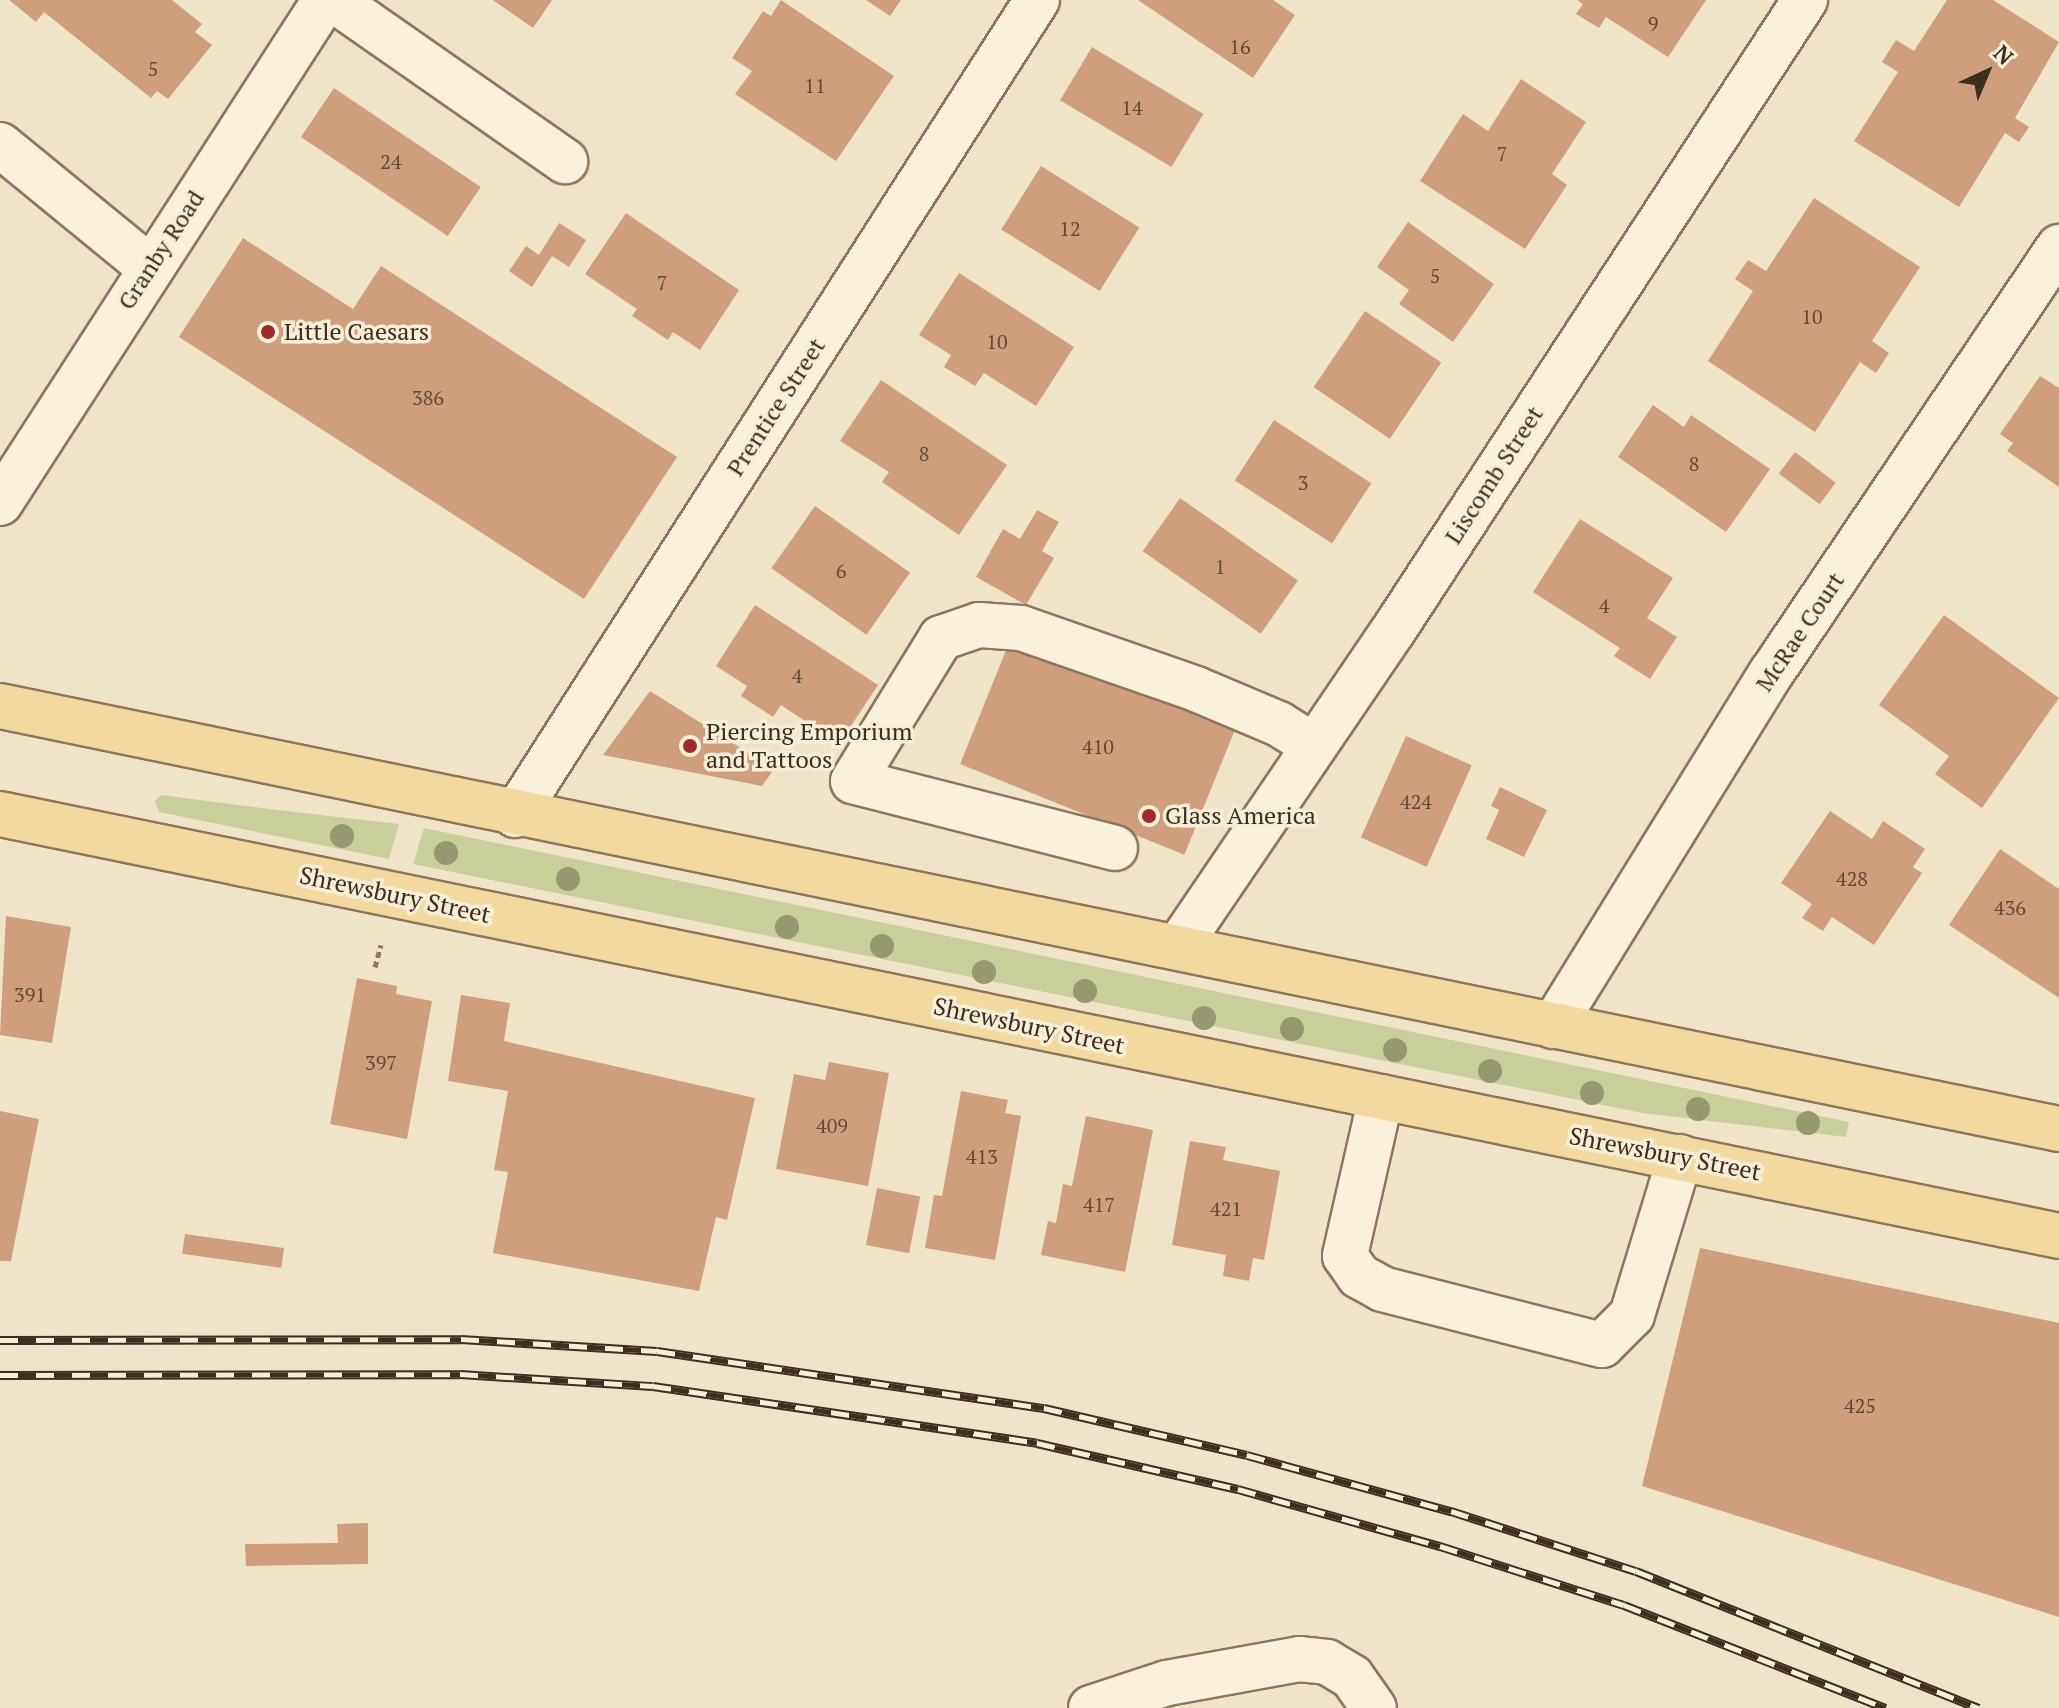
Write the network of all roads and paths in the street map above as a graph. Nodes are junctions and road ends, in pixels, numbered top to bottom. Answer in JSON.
{"nodes":[{"id":1,"x":325,"y":0,"type":"edge"},
{"id":2,"x":334,"y":0,"type":"edge"},
{"id":3,"x":1037,"y":0,"type":"edge"},
{"id":4,"x":1805,"y":0,"type":"edge"},
{"id":5,"x":0,"y":145,"type":"edge"},
{"id":6,"x":565,"y":161,"type":"dead end"},
{"id":7,"x":2059,"y":247,"type":"edge"},
{"id":8,"x":149,"y":267,"type":"junction"},
{"id":9,"x":0,"y":502,"type":"edge"},
{"id":10,"x":0,"y":706,"type":"edge"},
{"id":11,"x":1314,"y":746,"type":"junction"},
{"id":12,"x":0,"y":814,"type":"edge"},
{"id":13,"x":515,"y":815,"type":"junction"},
{"id":14,"x":1115,"y":848,"type":"dead end"},
{"id":15,"x":383,"y":939,"type":"dead end"},
{"id":16,"x":1178,"y":947,"type":"junction"},
{"id":17,"x":375,"y":967,"type":"dead end"},
{"id":18,"x":1553,"y":1026,"type":"junction"},
{"id":19,"x":1381,"y":1097,"type":"junction"},
{"id":20,"x":2059,"y":1129,"type":"edge"},
{"id":21,"x":1680,"y":1157,"type":"junction"},
{"id":22,"x":2059,"y":1236,"type":"edge"},
{"id":23,"x":1091,"y":1708,"type":"edge"},
{"id":24,"x":1374,"y":1708,"type":"edge"}],
"edges":[{"from":1,"to":8,"type":"street","name":"Granby Road"},
{"from":2,"to":6,"type":"street"},
{"from":3,"to":13,"type":"street","name":"Prentice Street"},
{"from":4,"to":11,"type":"street","name":"Liscomb Street"},
{"from":5,"to":8,"type":"street"},
{"from":7,"to":18,"type":"street","name":"McRae Court"},
{"from":8,"to":9,"type":"street","name":"Granby Road"},
{"from":10,"to":13,"type":"main road"},
{"from":11,"to":14,"type":"street"},
{"from":11,"to":16,"type":"street","name":"Liscomb Street"},
{"from":12,"to":19,"type":"main road","name":"Shrewsbury Street"},
{"from":13,"to":16,"type":"main road"},
{"from":15,"to":17,"type":"path"},
{"from":16,"to":18,"type":"main road"},
{"from":18,"to":20,"type":"main road"},
{"from":19,"to":21,"type":"main road","name":"Shrewsbury Street"},
{"from":19,"to":21,"type":"street"},
{"from":21,"to":22,"type":"main road","name":"Shrewsbury Street"},
{"from":23,"to":24,"type":"street"}]}
